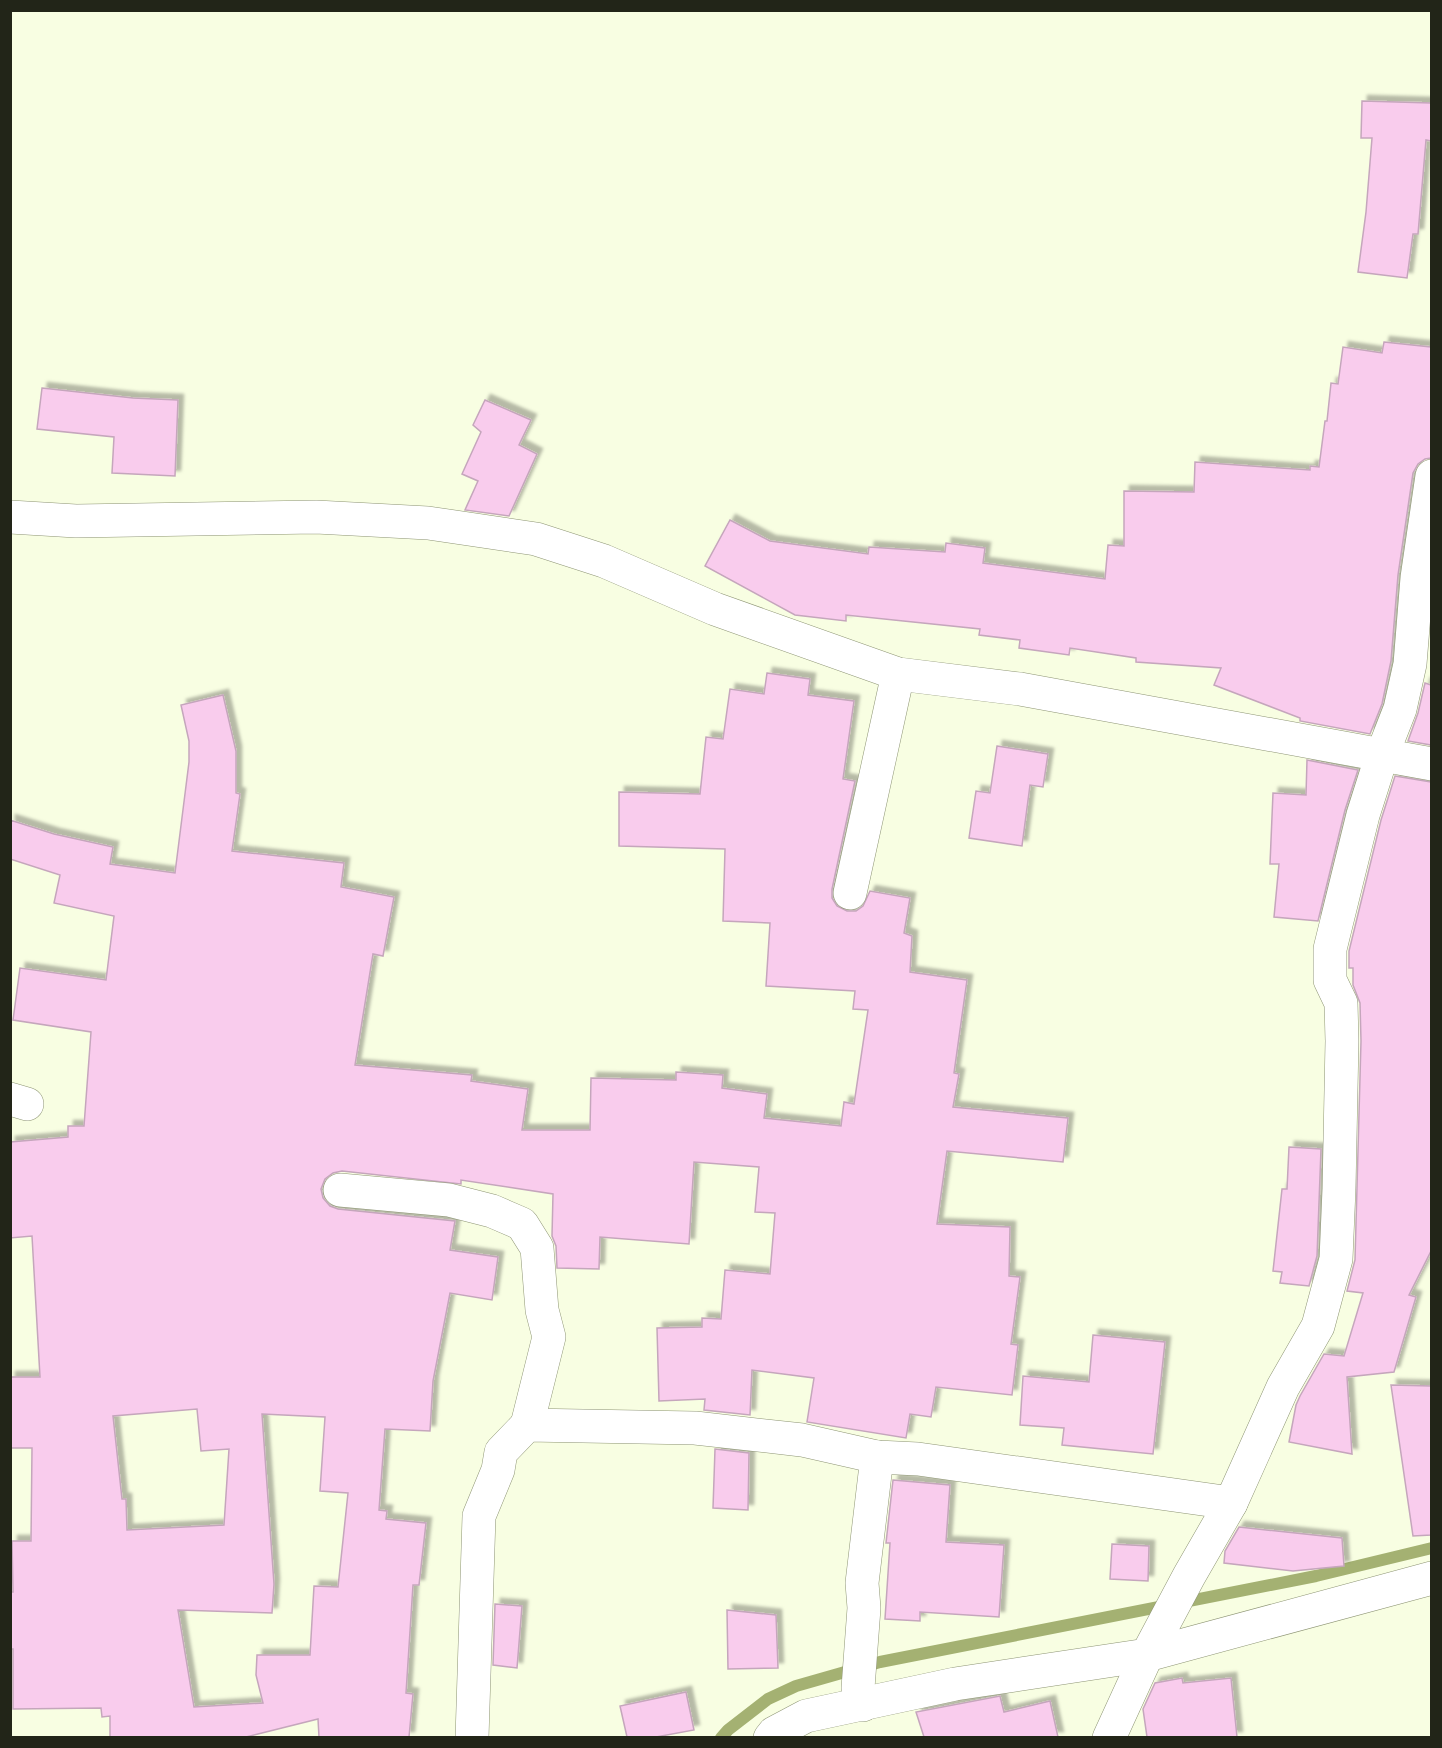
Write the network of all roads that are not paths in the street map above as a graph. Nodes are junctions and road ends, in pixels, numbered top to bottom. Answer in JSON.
{"nodes":[{"id":1,"x":1431,"y":476,"type":"edge"},
{"id":2,"x":10,"y":517,"type":"edge"},
{"id":3,"x":898,"y":674,"type":"junction"},
{"id":4,"x":1382,"y":755,"type":"junction"},
{"id":5,"x":1431,"y":764,"type":"edge"},
{"id":6,"x":850,"y":893,"type":"dead end"},
{"id":7,"x":340,"y":1190,"type":"dead end"},
{"id":8,"x":527,"y":1425,"type":"junction"},
{"id":9,"x":877,"y":1457,"type":"junction"},
{"id":10,"x":1231,"y":1503,"type":"junction"},
{"id":11,"x":1431,"y":1578,"type":"edge"},
{"id":12,"x":1147,"y":1655,"type":"junction"},
{"id":13,"x":861,"y":1696,"type":"junction"},
{"id":14,"x":472,"y":1737,"type":"edge"},
{"id":15,"x":770,"y":1737,"type":"edge"},
{"id":16,"x":1109,"y":1737,"type":"edge"}],
"edges":[{"from":1,"to":4,"type":"street"},
{"from":2,"to":3,"type":"street"},
{"from":3,"to":4,"type":"street"},
{"from":3,"to":6,"type":"street"},
{"from":4,"to":5,"type":"street"},
{"from":4,"to":10,"type":"street"},
{"from":7,"to":8,"type":"street"},
{"from":8,"to":9,"type":"street"},
{"from":8,"to":14,"type":"street"},
{"from":9,"to":10,"type":"street"},
{"from":9,"to":13,"type":"street"},
{"from":10,"to":12,"type":"street"},
{"from":11,"to":12,"type":"street"},
{"from":12,"to":13,"type":"street"},
{"from":12,"to":16,"type":"street"},
{"from":13,"to":15,"type":"street"}]}
